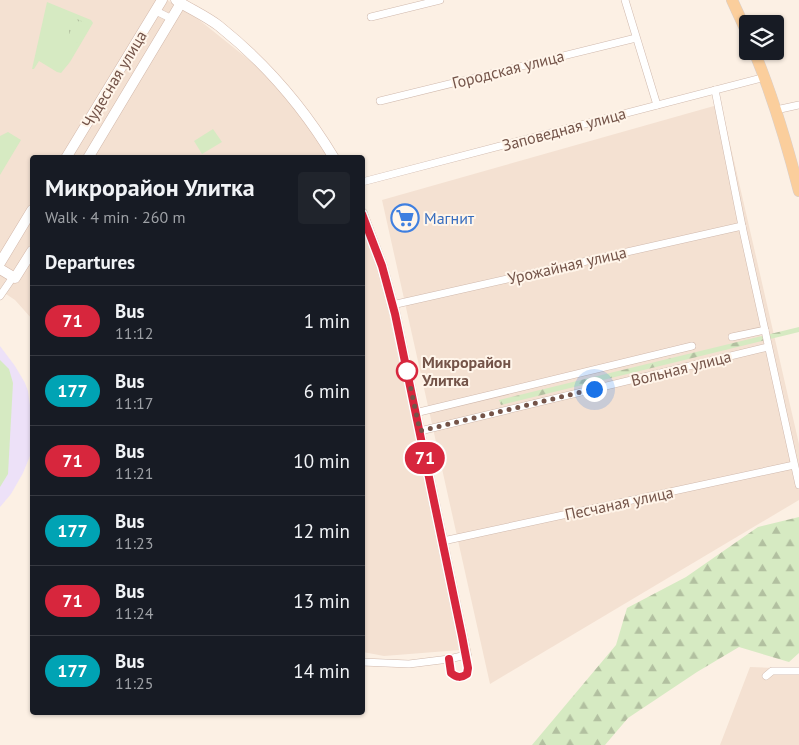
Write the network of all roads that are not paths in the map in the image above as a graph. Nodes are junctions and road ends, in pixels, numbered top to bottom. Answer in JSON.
{"nodes":[{"id":1,"x":162,"y":0,"type":"edge"},
{"id":2,"x":440,"y":0,"type":"edge"},
{"id":3,"x":625,"y":0,"type":"edge"},
{"id":4,"x":732,"y":0,"type":"edge"},
{"id":5,"x":179,"y":2,"type":"edge"},
{"id":6,"x":156,"y":10,"type":"junction"},
{"id":7,"x":739,"y":15,"type":"edge"},
{"id":8,"x":371,"y":17,"type":"dead end"},
{"id":9,"x":172,"y":19,"type":"junction"},
{"id":10,"x":636,"y":38,"type":"junction"},
{"id":11,"x":758,"y":60,"type":"edge"},
{"id":12,"x":765,"y":77,"type":"junction"},
{"id":13,"x":715,"y":90,"type":"junction"},
{"id":14,"x":380,"y":101,"type":"dead end"},
{"id":15,"x":657,"y":105,"type":"junction"},
{"id":16,"x":799,"y":105,"type":"edge"},
{"id":17,"x":776,"y":110,"type":"junction"},
{"id":18,"x":68,"y":155,"type":"edge"},
{"id":19,"x":90,"y":155,"type":"edge"},
{"id":20,"x":332,"y":155,"type":"edge"},
{"id":21,"x":365,"y":181,"type":"edge"},
{"id":22,"x":799,"y":191,"type":"edge"},
{"id":23,"x":30,"y":213,"type":"edge"},
{"id":24,"x":365,"y":222,"type":"edge"},
{"id":25,"x":742,"y":226,"type":"junction"},
{"id":26,"x":30,"y":253,"type":"edge"},
{"id":27,"x":0,"y":263,"type":"edge"},
{"id":28,"x":0,"y":269,"type":"edge"},
{"id":29,"x":13,"y":277,"type":"junction"},
{"id":30,"x":0,"y":296,"type":"edge"},
{"id":31,"x":392,"y":305,"type":"junction"},
{"id":32,"x":764,"y":330,"type":"junction"},
{"id":33,"x":732,"y":337,"type":"dead end"},
{"id":34,"x":692,"y":346,"type":"dead end"},
{"id":35,"x":768,"y":347,"type":"junction"},
{"id":36,"x":416,"y":413,"type":"junction"},
{"id":37,"x":420,"y":431,"type":"junction"},
{"id":38,"x":794,"y":465,"type":"junction"},
{"id":39,"x":799,"y":486,"type":"edge"},
{"id":40,"x":443,"y":541,"type":"junction"},
{"id":41,"x":466,"y":654,"type":"junction"},
{"id":42,"x":449,"y":659,"type":"junction"},
{"id":43,"x":365,"y":662,"type":"edge"},
{"id":44,"x":799,"y":671,"type":"edge"},
{"id":45,"x":766,"y":676,"type":"dead end"}],
"edges":[{"from":1,"to":6,"type":"street","name":"Чудесная улица"},
{"from":2,"to":8,"type":"street"},
{"from":3,"to":10,"type":"street"},
{"from":4,"to":7,"type":"main road"},
{"from":5,"to":9,"type":"street","name":"Чудесная улица"},
{"from":5,"to":20,"type":"street"},
{"from":6,"to":9,"type":"street"},
{"from":6,"to":18,"type":"street","name":"Чудесная улица"},
{"from":9,"to":19,"type":"street","name":"Чудесная улица"},
{"from":10,"to":14,"type":"street","name":"Городская улица"},
{"from":10,"to":15,"type":"street"},
{"from":11,"to":12,"type":"main road"},
{"from":12,"to":13,"type":"street","name":"Заповедная улица"},
{"from":12,"to":17,"type":"main road"},
{"from":13,"to":15,"type":"street","name":"Заповедная улица"},
{"from":13,"to":25,"type":"street"},
{"from":15,"to":21,"type":"street","name":"Заповедная улица"},
{"from":16,"to":17,"type":"street"},
{"from":17,"to":22,"type":"main road"},
{"from":23,"to":27,"type":"street"},
{"from":24,"to":31,"type":"street"},
{"from":25,"to":31,"type":"street","name":"Урожайная улица"},
{"from":25,"to":32,"type":"street"},
{"from":26,"to":29,"type":"street"},
{"from":28,"to":29,"type":"street"},
{"from":29,"to":30,"type":"street"},
{"from":31,"to":36,"type":"street"},
{"from":32,"to":33,"type":"street","name":"Вольная улица"},
{"from":32,"to":35,"type":"street"},
{"from":34,"to":36,"type":"street","name":"Вольная улица"},
{"from":35,"to":37,"type":"street","name":"Вольная улица"},
{"from":35,"to":38,"type":"street"},
{"from":36,"to":37,"type":"street"},
{"from":37,"to":40,"type":"street"},
{"from":38,"to":39,"type":"street"},
{"from":38,"to":40,"type":"street","name":"Песчаная улица"},
{"from":40,"to":41,"type":"street"},
{"from":41,"to":42,"type":"street"},
{"from":41,"to":42,"type":"street"},
{"from":42,"to":43,"type":"street"},
{"from":44,"to":45,"type":"street"}]}
